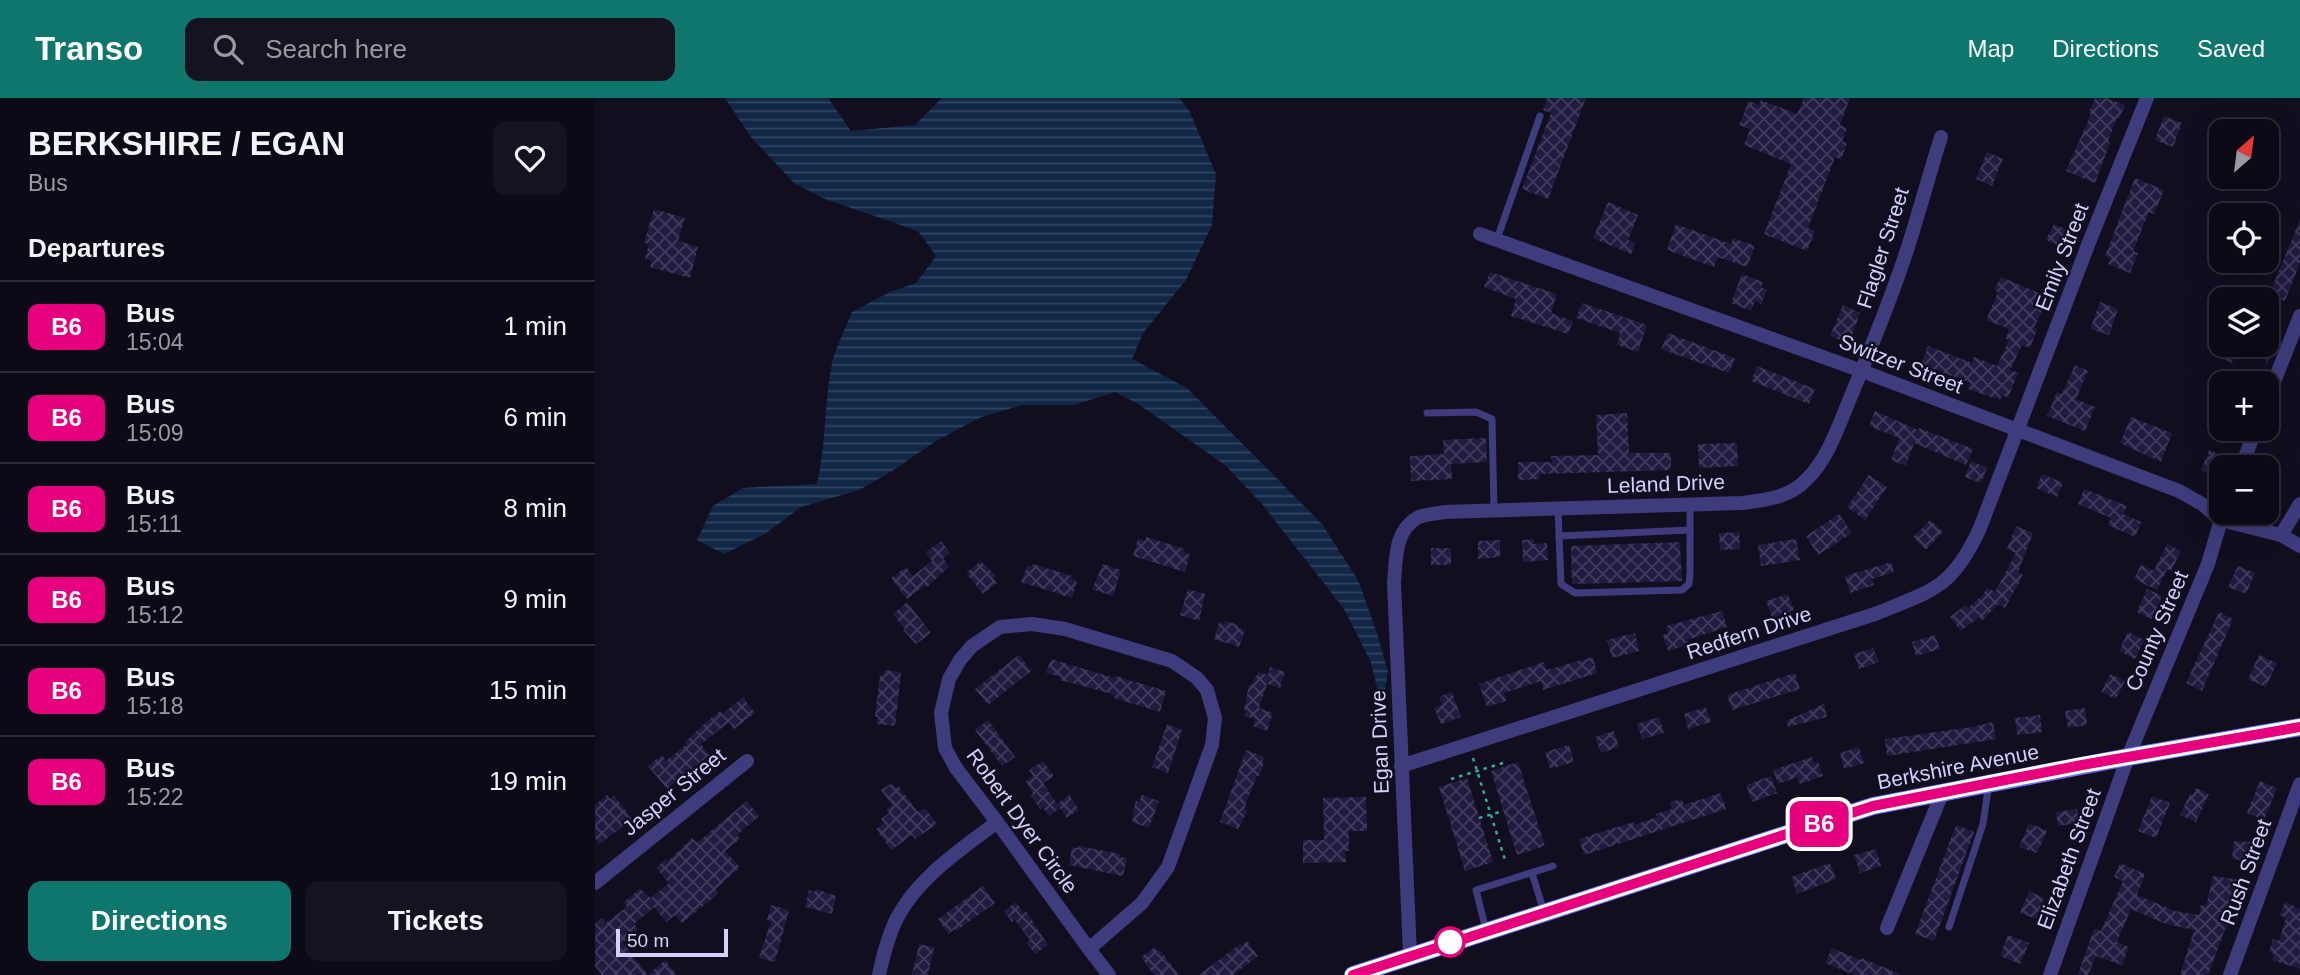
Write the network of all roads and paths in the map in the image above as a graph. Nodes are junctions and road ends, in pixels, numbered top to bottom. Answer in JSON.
{"nodes":[{"id":1,"x":2147,"y":98,"type":"edge"},
{"id":2,"x":1540,"y":116,"type":"dead end"},
{"id":3,"x":1941,"y":137,"type":"dead end"},
{"id":4,"x":1480,"y":234,"type":"dead end"},
{"id":5,"x":1496,"y":240,"type":"junction"},
{"id":6,"x":2300,"y":316,"type":"edge"},
{"id":7,"x":1862,"y":371,"type":"junction"},
{"id":8,"x":2278,"y":371,"type":"edge"},
{"id":9,"x":1427,"y":413,"type":"dead end"},
{"id":10,"x":2018,"y":431,"type":"junction"},
{"id":11,"x":2300,"y":504,"type":"edge"},
{"id":12,"x":1690,"y":505,"type":"junction"},
{"id":13,"x":1558,"y":508,"type":"junction"},
{"id":14,"x":2209,"y":508,"type":"edge"},
{"id":15,"x":1494,"y":510,"type":"junction"},
{"id":16,"x":2219,"y":525,"type":"edge"},
{"id":17,"x":2250,"y":525,"type":"edge"},
{"id":18,"x":1404,"y":530,"type":"joint"},
{"id":19,"x":1690,"y":530,"type":"junction"},
{"id":20,"x":2281,"y":535,"type":"junction"},
{"id":21,"x":1559,"y":536,"type":"junction"},
{"id":22,"x":2300,"y":546,"type":"edge"},
{"id":23,"x":2300,"y":727,"type":"edge"},
{"id":24,"x":1468,"y":745,"type":"junction"},
{"id":25,"x":2128,"y":757,"type":"junction"},
{"id":26,"x":747,"y":761,"type":"dead end"},
{"id":27,"x":1503,"y":763,"type":"dead end"},
{"id":28,"x":1401,"y":766,"type":"junction"},
{"id":29,"x":1477,"y":771,"type":"junction"},
{"id":30,"x":1451,"y":779,"type":"dead end"},
{"id":31,"x":1989,"y":783,"type":"junction"},
{"id":32,"x":2300,"y":784,"type":"edge"},
{"id":33,"x":1943,"y":791,"type":"junction"},
{"id":34,"x":1503,"y":811,"type":"dead end"},
{"id":35,"x":1491,"y":816,"type":"junction"},
{"id":36,"x":1479,"y":818,"type":"dead end"},
{"id":37,"x":997,"y":822,"type":"junction"},
{"id":38,"x":1506,"y":863,"type":"dead end"},
{"id":39,"x":1553,"y":866,"type":"dead end"},
{"id":40,"x":1531,"y":873,"type":"junction"},
{"id":41,"x":595,"y":883,"type":"edge"},
{"id":42,"x":1544,"y":913,"type":"junction"},
{"id":43,"x":1949,"y":927,"type":"dead end"},
{"id":44,"x":1887,"y":928,"type":"dead end"},
{"id":45,"x":1486,"y":931,"type":"junction"},
{"id":46,"x":1090,"y":949,"type":"junction"},
{"id":47,"x":1410,"y":955,"type":"junction"},
{"id":48,"x":879,"y":975,"type":"edge"},
{"id":49,"x":1108,"y":975,"type":"edge"},
{"id":50,"x":1353,"y":975,"type":"edge"},
{"id":51,"x":2050,"y":975,"type":"edge"},
{"id":52,"x":2230,"y":975,"type":"edge"}],
"edges":[{"from":1,"to":10,"type":"street","name":"Emily Street"},
{"from":2,"to":5,"type":"lane"},
{"from":3,"to":7,"type":"street","name":"Flagler Street"},
{"from":4,"to":5,"type":"street","name":"Switzer Street"},
{"from":5,"to":7,"type":"street","name":"Switzer Street"},
{"from":6,"to":8,"type":"street"},
{"from":7,"to":10,"type":"street","name":"Switzer Street"},
{"from":7,"to":12,"type":"street","name":"Leland Drive"},
{"from":9,"to":15,"type":"lane"},
{"from":10,"to":14,"type":"street","name":"Switzer Street"},
{"from":10,"to":24,"type":"street","name":"Redfern Drive"},
{"from":11,"to":20,"type":"street"},
{"from":12,"to":13,"type":"street","name":"Leland Drive"},
{"from":12,"to":19,"type":"lane"},
{"from":13,"to":15,"type":"street","name":"Leland Drive"},
{"from":13,"to":21,"type":"lane"},
{"from":15,"to":18,"type":"street","name":"Leland Drive"},
{"from":16,"to":25,"type":"street","name":"County Street"},
{"from":17,"to":20,"type":"street","name":"Switzer Street"},
{"from":18,"to":28,"type":"street","name":"Egan Drive"},
{"from":19,"to":21,"type":"lane"},
{"from":19,"to":21,"type":"lane"},
{"from":20,"to":22,"type":"street","name":"Switzer Street"},
{"from":23,"to":25,"type":"main road","name":"Berkshire Avenue"},
{"from":24,"to":28,"type":"street","name":"Redfern Drive"},
{"from":24,"to":29,"type":"path"},
{"from":25,"to":31,"type":"main road","name":"Berkshire Avenue"},
{"from":25,"to":51,"type":"street","name":"Elizabeth Street"},
{"from":26,"to":41,"type":"street","name":"Jasper Street"},
{"from":27,"to":29,"type":"path"},
{"from":28,"to":47,"type":"street","name":"Egan Drive"},
{"from":29,"to":30,"type":"path"},
{"from":29,"to":35,"type":"path"},
{"from":31,"to":33,"type":"main road","name":"Berkshire Avenue"},
{"from":31,"to":43,"type":"lane"},
{"from":32,"to":52,"type":"street","name":"Rush Street"},
{"from":33,"to":42,"type":"main road","name":"Berkshire Avenue"},
{"from":33,"to":44,"type":"street"},
{"from":34,"to":35,"type":"path"},
{"from":35,"to":36,"type":"path"},
{"from":35,"to":38,"type":"path"},
{"from":37,"to":46,"type":"street","name":"Robert Dyer Circle"},
{"from":37,"to":46,"type":"street","name":"Robert Dyer Circle"},
{"from":37,"to":48,"type":"street"},
{"from":39,"to":40,"type":"lane"},
{"from":40,"to":42,"type":"lane"},
{"from":40,"to":45,"type":"lane"},
{"from":42,"to":45,"type":"main road","name":"Berkshire Avenue"},
{"from":45,"to":47,"type":"main road","name":"Berkshire Avenue"},
{"from":46,"to":49,"type":"street","name":"Robert Dyer Circle"},
{"from":47,"to":50,"type":"main road","name":"Berkshire Avenue"}]}
